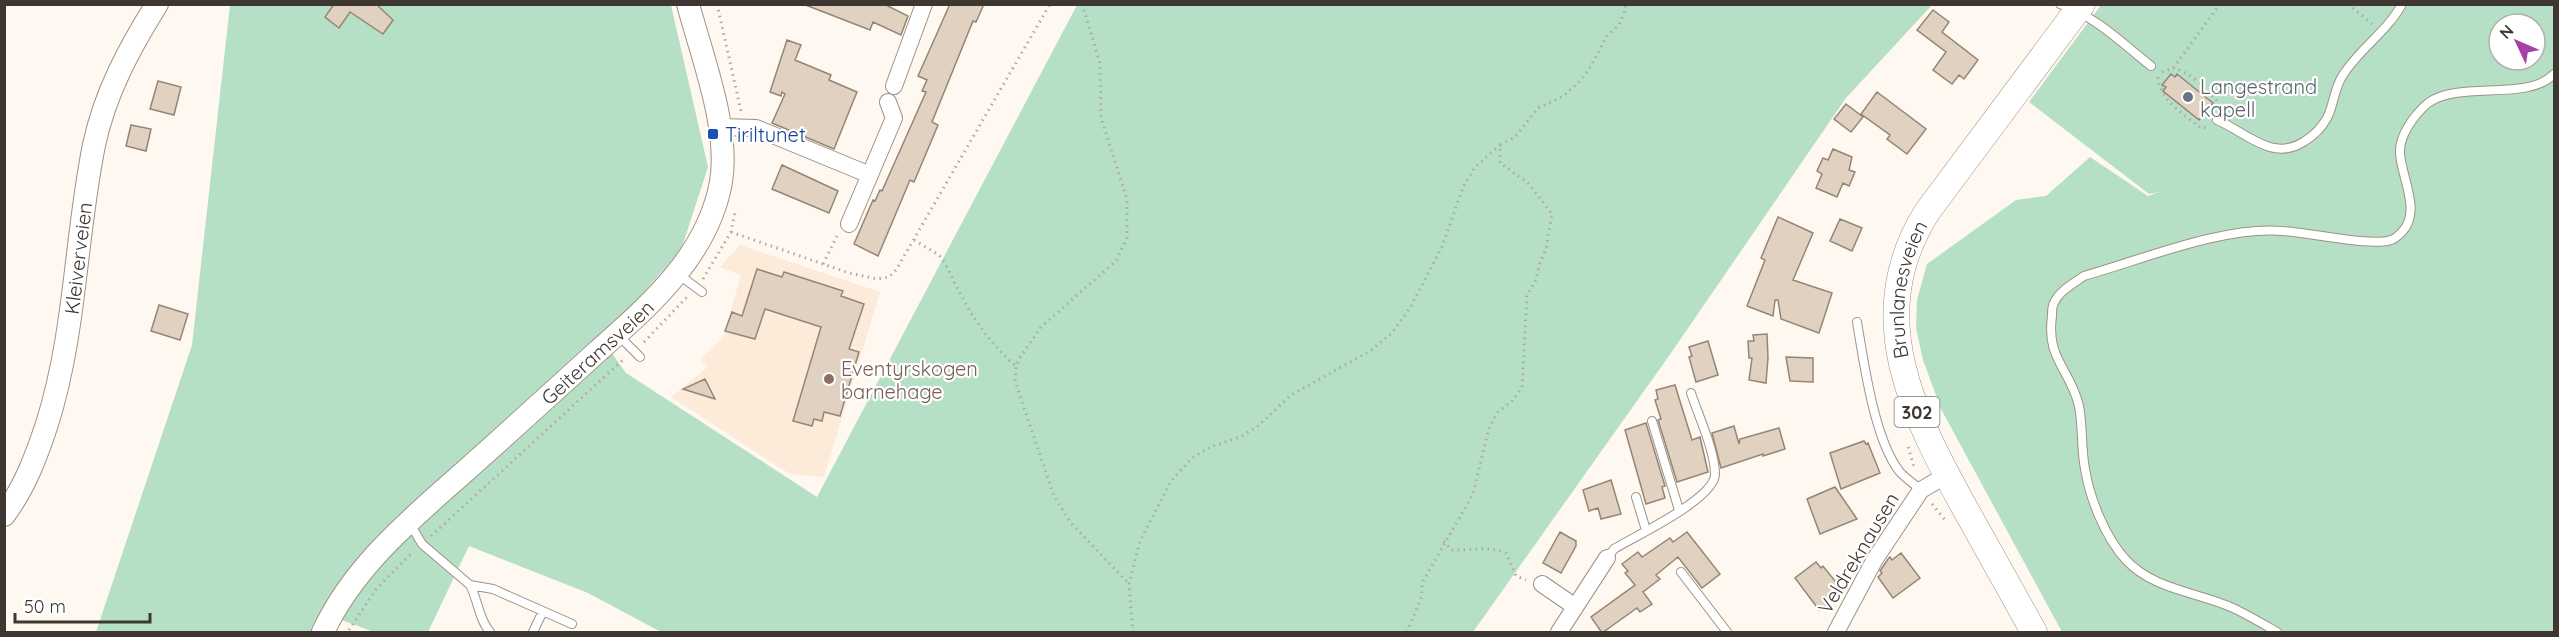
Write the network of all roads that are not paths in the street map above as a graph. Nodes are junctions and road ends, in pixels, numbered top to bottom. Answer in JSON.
{"nodes":[{"id":1,"x":157,"y":4,"type":"edge"},
{"id":2,"x":688,"y":4,"type":"edge"},
{"id":3,"x":924,"y":4,"type":"edge"},
{"id":4,"x":2402,"y":4,"type":"edge"},
{"id":5,"x":2073,"y":6,"type":"edge"},
{"id":6,"x":2151,"y":66,"type":"dead end"},
{"id":7,"x":2554,"y":74,"type":"edge"},
{"id":8,"x":894,"y":86,"type":"dead end"},
{"id":9,"x":888,"y":102,"type":"dead end"},
{"id":10,"x":2217,"y":120,"type":"road end"},
{"id":11,"x":720,"y":127,"type":"junction"},
{"id":12,"x":870,"y":175,"type":"junction"},
{"id":13,"x":849,"y":224,"type":"road end"},
{"id":14,"x":678,"y":273,"type":"junction"},
{"id":15,"x":699,"y":290,"type":"road end"},
{"id":16,"x":1857,"y":322,"type":"dead end"},
{"id":17,"x":617,"y":333,"type":"junction"},
{"id":18,"x":637,"y":354,"type":"road end"},
{"id":19,"x":1691,"y":393,"type":"dead end"},
{"id":20,"x":1652,"y":421,"type":"dead end"},
{"id":21,"x":1947,"y":476,"type":"junction"},
{"id":22,"x":1921,"y":490,"type":"junction"},
{"id":23,"x":1636,"y":497,"type":"dead end"},
{"id":24,"x":1679,"y":510,"type":"junction"},
{"id":25,"x":4,"y":514,"type":"edge"},
{"id":26,"x":408,"y":522,"type":"junction"},
{"id":27,"x":1646,"y":530,"type":"junction"},
{"id":28,"x":1607,"y":558,"type":"joint"},
{"id":29,"x":1682,"y":572,"type":"dead end"},
{"id":30,"x":1542,"y":584,"type":"road end"},
{"id":31,"x":470,"y":585,"type":"junction"},
{"id":32,"x":1574,"y":606,"type":"junction"},
{"id":33,"x":543,"y":611,"type":"junction"},
{"id":34,"x":572,"y":624,"type":"dead end"},
{"id":35,"x":323,"y":633,"type":"edge"},
{"id":36,"x":490,"y":633,"type":"edge"},
{"id":37,"x":533,"y":633,"type":"edge"},
{"id":38,"x":1559,"y":633,"type":"edge"},
{"id":39,"x":1727,"y":633,"type":"edge"},
{"id":40,"x":1836,"y":633,"type":"edge"},
{"id":41,"x":2034,"y":633,"type":"edge"},
{"id":42,"x":2277,"y":633,"type":"edge"}],
"edges":[{"from":1,"to":25,"type":"street","name":"Kleiverveien"},
{"from":2,"to":11,"type":"street","name":"Geiteramsveien"},
{"from":3,"to":8,"type":"street"},
{"from":4,"to":10,"type":"lane"},
{"from":5,"to":6,"type":"lane"},
{"from":5,"to":21,"type":"main road","name":"Brunlanesveien","number":"302"},
{"from":7,"to":42,"type":"lane"},
{"from":9,"to":12,"type":"street"},
{"from":11,"to":12,"type":"street"},
{"from":11,"to":14,"type":"street","name":"Geiteramsveien"},
{"from":12,"to":13,"type":"street"},
{"from":14,"to":15,"type":"lane"},
{"from":14,"to":17,"type":"street","name":"Geiteramsveien"},
{"from":16,"to":22,"type":"lane"},
{"from":17,"to":18,"type":"lane"},
{"from":17,"to":26,"type":"street","name":"Geiteramsveien"},
{"from":19,"to":24,"type":"lane"},
{"from":20,"to":24,"type":"lane"},
{"from":21,"to":22,"type":"street","name":"Veldreknausen"},
{"from":21,"to":41,"type":"main road","name":"Brunlanesveien","number":"302"},
{"from":22,"to":40,"type":"street","name":"Veldreknausen"},
{"from":23,"to":27,"type":"lane"},
{"from":24,"to":27,"type":"lane"},
{"from":26,"to":31,"type":"lane"},
{"from":26,"to":35,"type":"street","name":"Geiteramsveien"},
{"from":27,"to":28,"type":"lane"},
{"from":28,"to":32,"type":"street"},
{"from":29,"to":39,"type":"lane"},
{"from":30,"to":32,"type":"street"},
{"from":31,"to":33,"type":"lane"},
{"from":31,"to":36,"type":"lane"},
{"from":32,"to":38,"type":"street"},
{"from":33,"to":34,"type":"lane"},
{"from":33,"to":37,"type":"lane"}]}
